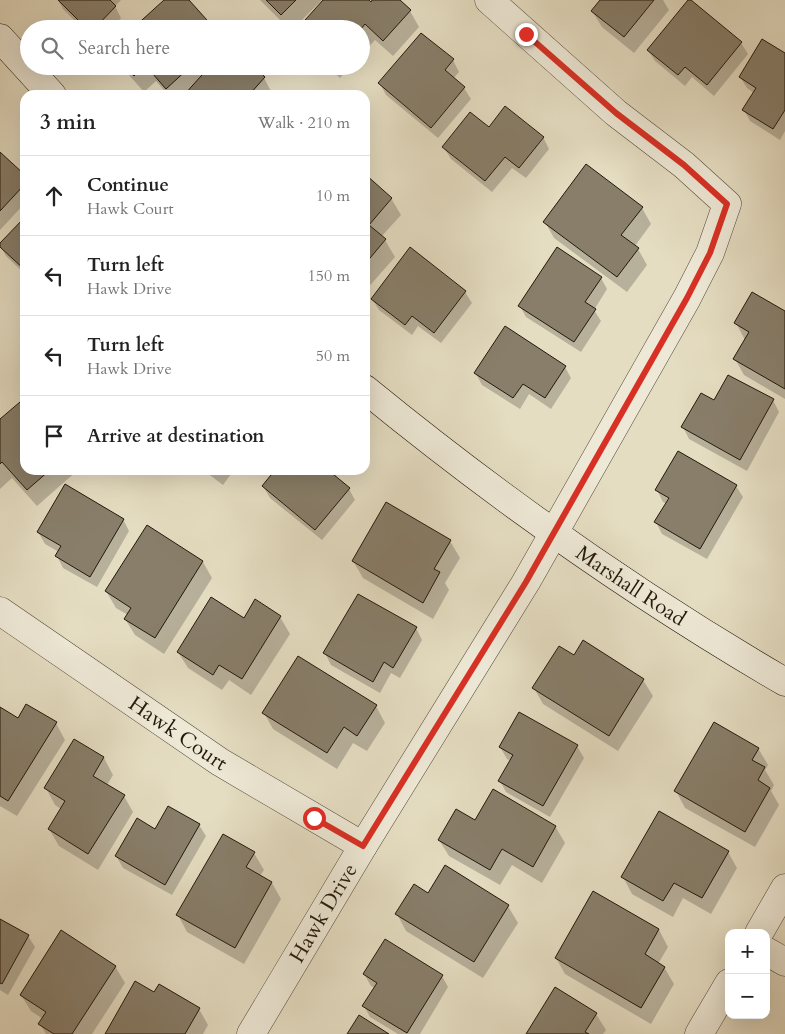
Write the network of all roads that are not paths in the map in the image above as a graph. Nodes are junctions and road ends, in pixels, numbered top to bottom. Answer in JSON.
{"nodes":[{"id":1,"x":489,"y":0,"type":"edge"},
{"id":2,"x":0,"y":38,"type":"edge"},
{"id":3,"x":20,"y":60,"type":"edge"},
{"id":4,"x":34,"y":75,"type":"edge"},
{"id":5,"x":47,"y":90,"type":"edge"},
{"id":6,"x":370,"y":392,"type":"edge"},
{"id":7,"x":552,"y":534,"type":"junction"},
{"id":8,"x":0,"y":611,"type":"edge"},
{"id":9,"x":785,"y":682,"type":"edge"},
{"id":10,"x":363,"y":846,"type":"junction"},
{"id":11,"x":785,"y":888,"type":"edge"},
{"id":12,"x":761,"y":929,"type":"edge"},
{"id":13,"x":770,"y":953,"type":"edge"},
{"id":14,"x":785,"y":962,"type":"edge"},
{"id":15,"x":725,"y":991,"type":"edge"},
{"id":16,"x":251,"y":1034,"type":"edge"},
{"id":17,"x":699,"y":1034,"type":"edge"}],
"edges":[{"from":1,"to":7,"type":"street","name":"Hawk Drive"},
{"from":2,"to":3,"type":"street"},
{"from":4,"to":5,"type":"street"},
{"from":6,"to":7,"type":"street","name":"Marshall Road"},
{"from":7,"to":9,"type":"street","name":"Marshall Road"},
{"from":7,"to":10,"type":"street","name":"Hawk Drive"},
{"from":8,"to":10,"type":"street","name":"Hawk Court"},
{"from":10,"to":16,"type":"street","name":"Hawk Drive"},
{"from":11,"to":12,"type":"street"},
{"from":13,"to":14,"type":"street"},
{"from":15,"to":17,"type":"street"}]}
